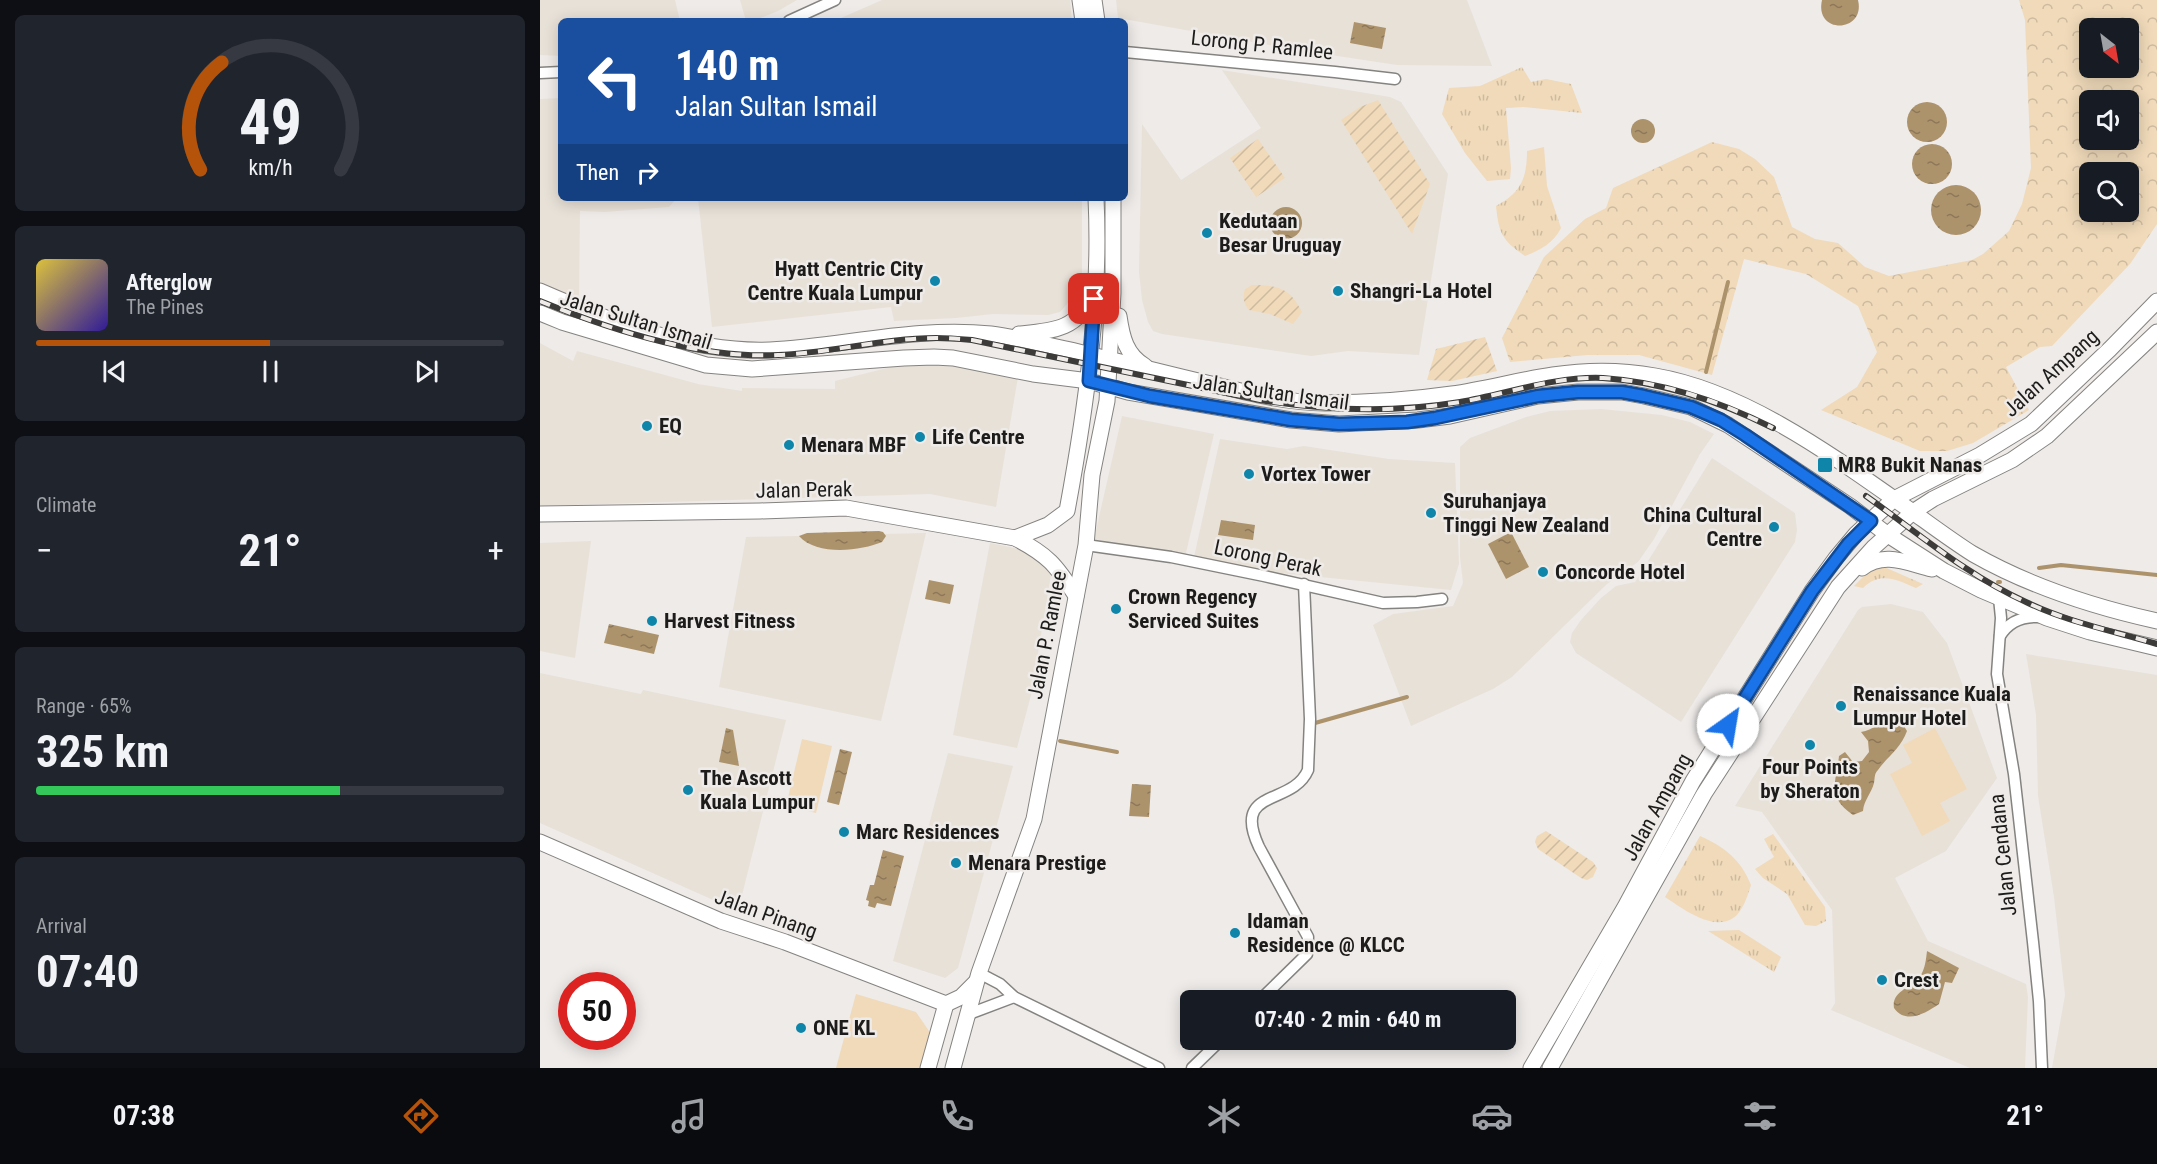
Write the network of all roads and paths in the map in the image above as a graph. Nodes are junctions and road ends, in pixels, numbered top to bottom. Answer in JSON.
{"nodes":[{"id":1,"x":835,"y":0,"type":"edge"},
{"id":2,"x":1080,"y":0,"type":"edge"},
{"id":3,"x":1094,"y":0,"type":"edge"},
{"id":4,"x":796,"y":18,"type":"edge"},
{"id":5,"x":1083,"y":18,"type":"edge"},
{"id":6,"x":1096,"y":18,"type":"edge"},
{"id":7,"x":1128,"y":52,"type":"edge"},
{"id":8,"x":558,"y":72,"type":"edge"},
{"id":9,"x":540,"y":73,"type":"edge"},
{"id":10,"x":1395,"y":79,"type":"dead end"},
{"id":11,"x":1096,"y":201,"type":"edge"},
{"id":12,"x":1113,"y":201,"type":"edge"},
{"id":13,"x":1095,"y":280,"type":"junction"},
{"id":14,"x":540,"y":291,"type":"edge"},
{"id":15,"x":1113,"y":293,"type":"junction"},
{"id":16,"x":2157,"y":301,"type":"edge"},
{"id":17,"x":540,"y":313,"type":"edge"},
{"id":18,"x":2157,"y":332,"type":"edge"},
{"id":19,"x":1005,"y":336,"type":"junction"},
{"id":20,"x":1092,"y":354,"type":"junction"},
{"id":21,"x":1110,"y":358,"type":"junction"},
{"id":22,"x":1153,"y":371,"type":"junction"},
{"id":23,"x":1089,"y":381,"type":"junction"},
{"id":24,"x":1108,"y":394,"type":"junction"},
{"id":25,"x":1894,"y":499,"type":"junction"},
{"id":26,"x":1913,"y":512,"type":"junction"},
{"id":27,"x":540,"y":514,"type":"edge"},
{"id":28,"x":1871,"y":521,"type":"junction"},
{"id":29,"x":1888,"y":535,"type":"junction"},
{"id":30,"x":1015,"y":537,"type":"junction"},
{"id":31,"x":1086,"y":545,"type":"junction"},
{"id":32,"x":1944,"y":571,"type":"junction"},
{"id":33,"x":1304,"y":584,"type":"junction"},
{"id":34,"x":1838,"y":587,"type":"junction"},
{"id":35,"x":1076,"y":596,"type":"junction"},
{"id":36,"x":2000,"y":598,"type":"junction"},
{"id":37,"x":1442,"y":599,"type":"dead end"},
{"id":38,"x":2047,"y":618,"type":"junction"},
{"id":39,"x":2157,"y":621,"type":"edge"},
{"id":40,"x":1999,"y":639,"type":"junction"},
{"id":41,"x":2157,"y":648,"type":"edge"},
{"id":42,"x":540,"y":842,"type":"edge"},
{"id":43,"x":977,"y":978,"type":"junction"},
{"id":44,"x":1270,"y":990,"type":"edge"},
{"id":45,"x":1014,"y":997,"type":"junction"},
{"id":46,"x":946,"y":1004,"type":"junction"},
{"id":47,"x":969,"y":1014,"type":"junction"},
{"id":48,"x":1211,"y":1050,"type":"edge"},
{"id":49,"x":928,"y":1068,"type":"edge"},
{"id":50,"x":953,"y":1068,"type":"edge"},
{"id":51,"x":1159,"y":1068,"type":"edge"},
{"id":52,"x":1192,"y":1068,"type":"edge"},
{"id":53,"x":1532,"y":1068,"type":"edge"},
{"id":54,"x":1550,"y":1068,"type":"edge"},
{"id":55,"x":2042,"y":1068,"type":"edge"}],
"edges":[{"from":1,"to":4,"type":"street"},
{"from":2,"to":5,"type":"main road"},
{"from":3,"to":6,"type":"main road"},
{"from":7,"to":10,"type":"street","name":"Lorong P. Ramlee"},
{"from":8,"to":9,"type":"street"},
{"from":11,"to":13,"type":"main road"},
{"from":12,"to":15,"type":"main road","name":"Jalan P. Ramlee"},
{"from":13,"to":19,"type":"main road"},
{"from":13,"to":20,"type":"main road"},
{"from":14,"to":19,"type":"main road","name":"Jalan Sultan Ismail"},
{"from":15,"to":21,"type":"main road","name":"Jalan P. Ramlee"},
{"from":15,"to":22,"type":"main road"},
{"from":16,"to":25,"type":"main road","name":"Jalan Ampang"},
{"from":17,"to":23,"type":"main road","name":"Jalan Sultan Ismail"},
{"from":18,"to":26,"type":"main road","name":"Jalan Ampang"},
{"from":19,"to":20,"type":"main road","name":"Jalan Sultan Ismail"},
{"from":20,"to":21,"type":"main road","name":"Jalan Sultan Ismail"},
{"from":20,"to":23,"type":"main road"},
{"from":21,"to":22,"type":"main road","name":"Jalan Sultan Ismail"},
{"from":21,"to":24,"type":"main road","name":"Jalan P. Ramlee"},
{"from":22,"to":25,"type":"main road","name":"Jalan Sultan Ismail"},
{"from":23,"to":24,"type":"main road","name":"Jalan Sultan Ismail"},
{"from":23,"to":30,"type":"main road"},
{"from":24,"to":28,"type":"main road","name":"Jalan Sultan Ismail"},
{"from":24,"to":31,"type":"main road","name":"Jalan P. Ramlee"},
{"from":25,"to":26,"type":"main road","name":"Jalan Sultan Ismail"},
{"from":25,"to":28,"type":"main road","name":"Jalan Ampang"},
{"from":26,"to":29,"type":"main road","name":"Jalan Ampang"},
{"from":26,"to":39,"type":"main road","name":"Jalan Sultan Ismail"},
{"from":27,"to":30,"type":"main road","name":"Jalan Perak"},
{"from":28,"to":29,"type":"main road","name":"Jalan Sultan Ismail"},
{"from":28,"to":53,"type":"main road","name":"Jalan Ampang"},
{"from":29,"to":32,"type":"main road","name":"Jalan Sultan Ismail"},
{"from":29,"to":34,"type":"main road","name":"Jalan Ampang"},
{"from":30,"to":35,"type":"main road","name":"Jalan Perak"},
{"from":31,"to":33,"type":"street","name":"Lorong Perak"},
{"from":31,"to":35,"type":"main road","name":"Jalan P. Ramlee"},
{"from":32,"to":34,"type":"main road"},
{"from":32,"to":36,"type":"main road","name":"Jalan Sultan Ismail"},
{"from":33,"to":37,"type":"street","name":"Lorong Perak"},
{"from":33,"to":44,"type":"street"},
{"from":34,"to":54,"type":"main road","name":"Jalan Ampang"},
{"from":35,"to":43,"type":"main road","name":"Jalan P. Ramlee"},
{"from":36,"to":38,"type":"main road","name":"Jalan Sultan Ismail"},
{"from":36,"to":40,"type":"street","name":"Jalan Cendana"},
{"from":38,"to":40,"type":"street"},
{"from":38,"to":41,"type":"main road","name":"Jalan Sultan Ismail"},
{"from":40,"to":55,"type":"street","name":"Jalan Cendana"},
{"from":42,"to":46,"type":"main road","name":"Jalan Pinang"},
{"from":43,"to":45,"type":"street"},
{"from":43,"to":46,"type":"main road"},
{"from":43,"to":47,"type":"main road","name":"Jalan P. Ramlee"},
{"from":45,"to":47,"type":"street"},
{"from":45,"to":51,"type":"street"},
{"from":46,"to":49,"type":"main road"},
{"from":47,"to":50,"type":"main road","name":"Jalan P. Ramlee"},
{"from":48,"to":52,"type":"street"}]}
